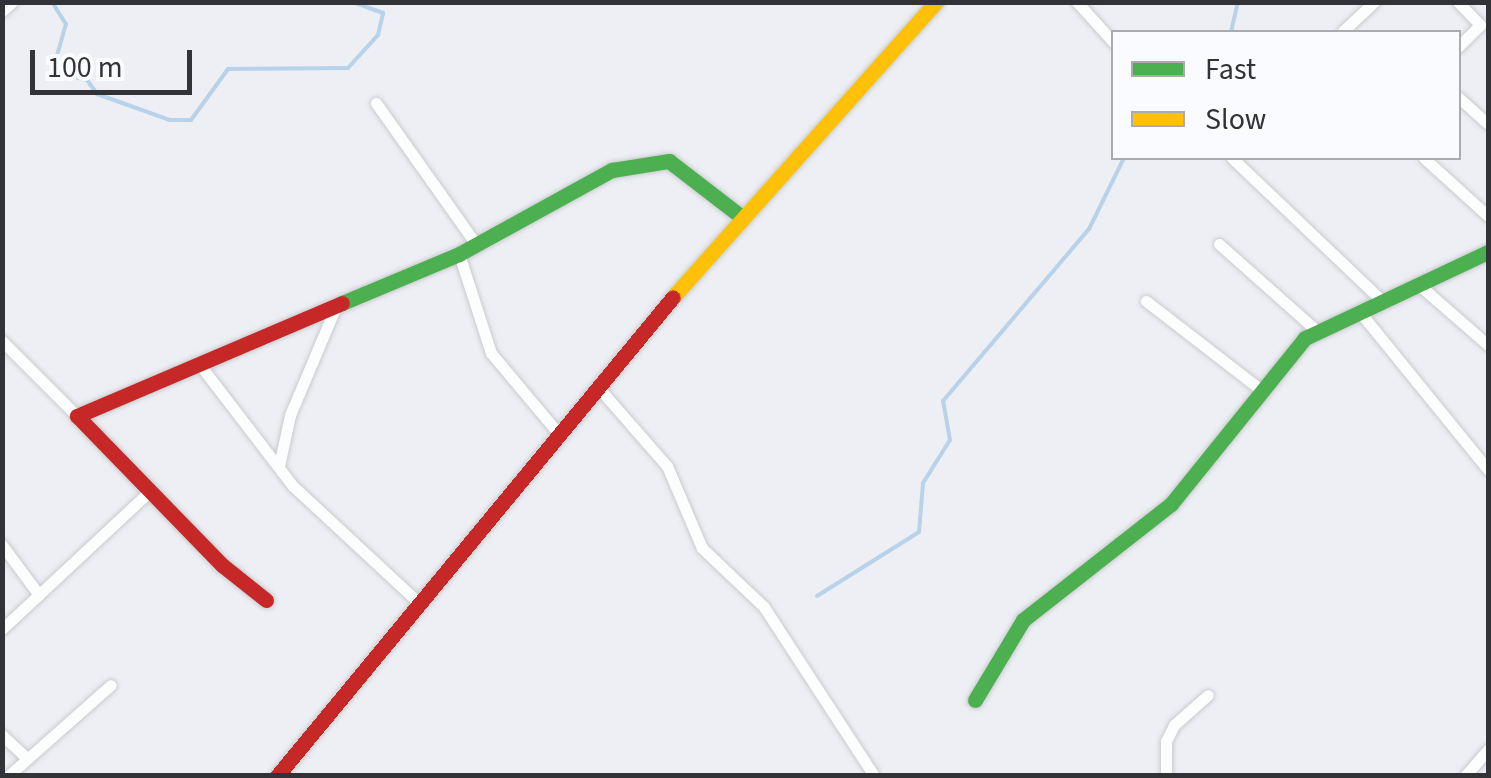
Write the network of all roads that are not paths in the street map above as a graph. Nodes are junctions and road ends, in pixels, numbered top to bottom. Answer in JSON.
{"nodes":[{"id":1,"x":12,"y":2,"type":"edge"},
{"id":2,"x":936,"y":2,"type":"edge"},
{"id":3,"x":1076,"y":2,"type":"edge"},
{"id":4,"x":1374,"y":2,"type":"edge"},
{"id":5,"x":1458,"y":2,"type":"edge"},
{"id":6,"x":2,"y":11,"type":"edge"},
{"id":7,"x":1344,"y":30,"type":"edge"},
{"id":8,"x":1111,"y":40,"type":"edge"},
{"id":9,"x":1461,"y":45,"type":"edge"},
{"id":10,"x":1461,"y":100,"type":"edge"},
{"id":11,"x":376,"y":102,"type":"dead end"},
{"id":12,"x":1488,"y":124,"type":"edge"},
{"id":13,"x":1234,"y":160,"type":"edge"},
{"id":14,"x":1426,"y":160,"type":"edge"},
{"id":15,"x":1488,"y":216,"type":"edge"},
{"id":16,"x":742,"y":218,"type":"junction"},
{"id":17,"x":475,"y":243,"type":"junction"},
{"id":18,"x":1219,"y":244,"type":"dead end"},
{"id":19,"x":1488,"y":252,"type":"edge"},
{"id":20,"x":459,"y":254,"type":"junction"},
{"id":21,"x":1418,"y":284,"type":"junction"},
{"id":22,"x":1381,"y":300,"type":"junction"},
{"id":23,"x":1146,"y":301,"type":"dead end"},
{"id":24,"x":336,"y":306,"type":"junction"},
{"id":25,"x":1359,"y":312,"type":"junction"},
{"id":26,"x":1318,"y":332,"type":"junction"},
{"id":27,"x":2,"y":341,"type":"edge"},
{"id":28,"x":1488,"y":345,"type":"edge"},
{"id":29,"x":200,"y":365,"type":"junction"},
{"id":30,"x":598,"y":388,"type":"junction"},
{"id":31,"x":1260,"y":388,"type":"junction"},
{"id":32,"x":77,"y":416,"type":"junction"},
{"id":33,"x":559,"y":434,"type":"junction"},
{"id":34,"x":279,"y":466,"type":"junction"},
{"id":35,"x":1488,"y":470,"type":"edge"},
{"id":36,"x":148,"y":493,"type":"junction"},
{"id":37,"x":2,"y":544,"type":"edge"},
{"id":38,"x":38,"y":595,"type":"junction"},
{"id":39,"x":266,"y":600,"type":"dead end"},
{"id":40,"x":419,"y":604,"type":"junction"},
{"id":41,"x":2,"y":628,"type":"edge"},
{"id":42,"x":112,"y":685,"type":"dead end"},
{"id":43,"x":1208,"y":695,"type":"dead end"},
{"id":44,"x":975,"y":700,"type":"dead end"},
{"id":45,"x":2,"y":734,"type":"edge"},
{"id":46,"x":1488,"y":750,"type":"edge"},
{"id":47,"x":26,"y":757,"type":"junction"},
{"id":48,"x":8,"y":776,"type":"edge"},
{"id":49,"x":277,"y":776,"type":"edge"},
{"id":50,"x":874,"y":776,"type":"edge"},
{"id":51,"x":1166,"y":776,"type":"edge"},
{"id":52,"x":1465,"y":776,"type":"edge"}],
"edges":[{"from":1,"to":6,"type":"street"},
{"from":2,"to":16,"type":"street"},
{"from":3,"to":8,"type":"street"},
{"from":4,"to":7,"type":"street"},
{"from":5,"to":9,"type":"street"},
{"from":10,"to":12,"type":"street"},
{"from":11,"to":17,"type":"street"},
{"from":13,"to":22,"type":"street"},
{"from":14,"to":15,"type":"street"},
{"from":16,"to":17,"type":"street"},
{"from":16,"to":30,"type":"street"},
{"from":17,"to":20,"type":"street"},
{"from":18,"to":26,"type":"street"},
{"from":19,"to":21,"type":"street"},
{"from":20,"to":24,"type":"street"},
{"from":20,"to":33,"type":"street"},
{"from":21,"to":22,"type":"street"},
{"from":21,"to":28,"type":"street"},
{"from":22,"to":25,"type":"street"},
{"from":23,"to":31,"type":"street"},
{"from":24,"to":29,"type":"street"},
{"from":24,"to":34,"type":"street"},
{"from":25,"to":26,"type":"street"},
{"from":25,"to":35,"type":"street"},
{"from":26,"to":31,"type":"street"},
{"from":27,"to":32,"type":"street"},
{"from":29,"to":32,"type":"street"},
{"from":29,"to":34,"type":"street"},
{"from":30,"to":33,"type":"street"},
{"from":30,"to":50,"type":"street"},
{"from":31,"to":44,"type":"street"},
{"from":32,"to":36,"type":"street"},
{"from":33,"to":40,"type":"street"},
{"from":34,"to":40,"type":"street"},
{"from":36,"to":38,"type":"street"},
{"from":36,"to":39,"type":"street"},
{"from":37,"to":38,"type":"street"},
{"from":38,"to":41,"type":"street"},
{"from":40,"to":49,"type":"street"},
{"from":42,"to":47,"type":"street"},
{"from":43,"to":51,"type":"street"},
{"from":45,"to":47,"type":"street"},
{"from":46,"to":52,"type":"street"},
{"from":47,"to":48,"type":"street"}]}
